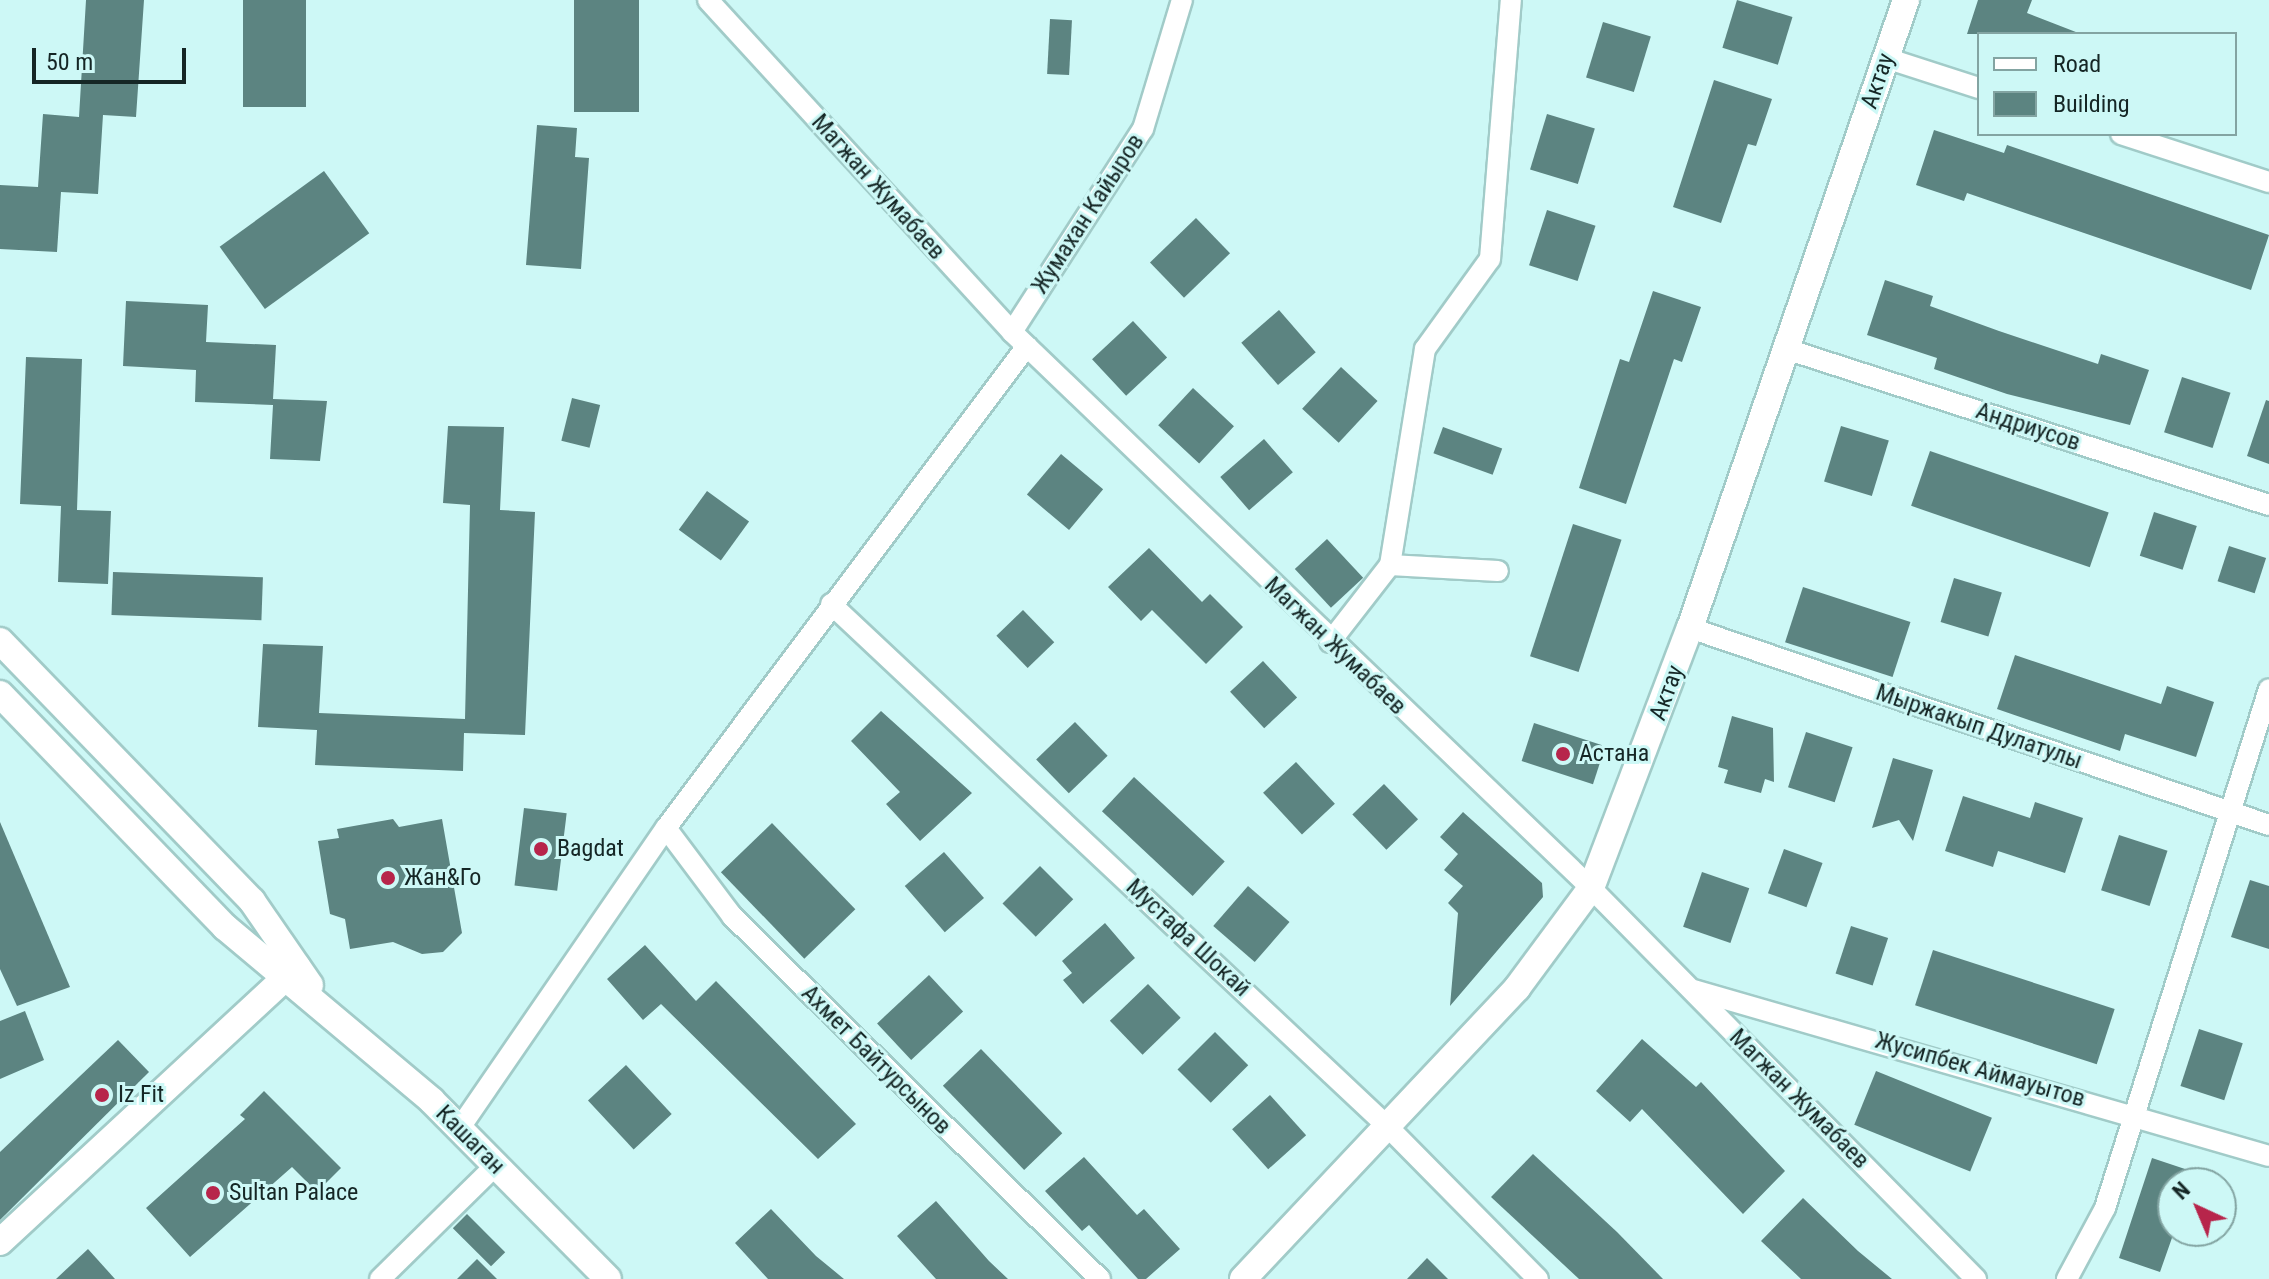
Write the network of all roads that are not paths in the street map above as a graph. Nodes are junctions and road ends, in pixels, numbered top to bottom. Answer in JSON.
{"nodes":[{"id":1,"x":708,"y":0,"type":"edge"},
{"id":2,"x":1182,"y":0,"type":"edge"},
{"id":3,"x":1511,"y":0,"type":"edge"},
{"id":4,"x":1906,"y":0,"type":"edge"},
{"id":5,"x":1886,"y":58,"type":"junction"},
{"id":6,"x":1977,"y":87,"type":"edge"},
{"id":7,"x":2127,"y":136,"type":"edge"},
{"id":8,"x":2269,"y":182,"type":"edge"},
{"id":9,"x":1020,"y":339,"type":"junction"},
{"id":10,"x":1786,"y":349,"type":"junction"},
{"id":11,"x":2269,"y":505,"type":"edge"},
{"id":12,"x":1390,"y":565,"type":"junction"},
{"id":13,"x":1498,"y":571,"type":"dead end"},
{"id":14,"x":831,"y":604,"type":"junction"},
{"id":15,"x":1690,"y":628,"type":"junction"},
{"id":16,"x":0,"y":641,"type":"edge"},
{"id":17,"x":1330,"y":642,"type":"junction"},
{"id":18,"x":2269,"y":689,"type":"edge"},
{"id":19,"x":0,"y":694,"type":"edge"},
{"id":20,"x":2230,"y":813,"type":"junction"},
{"id":21,"x":2269,"y":825,"type":"edge"},
{"id":22,"x":666,"y":828,"type":"junction"},
{"id":23,"x":1591,"y":888,"type":"junction"},
{"id":24,"x":292,"y":972,"type":"junction"},
{"id":25,"x":1690,"y":989,"type":"junction"},
{"id":26,"x":2135,"y":1113,"type":"junction"},
{"id":27,"x":1387,"y":1126,"type":"junction"},
{"id":28,"x":459,"y":1129,"type":"junction"},
{"id":29,"x":2269,"y":1156,"type":"edge"},
{"id":30,"x":495,"y":1166,"type":"junction"},
{"id":31,"x":0,"y":1242,"type":"edge"},
{"id":32,"x":380,"y":1279,"type":"edge"},
{"id":33,"x":608,"y":1279,"type":"edge"},
{"id":34,"x":1100,"y":1279,"type":"edge"},
{"id":35,"x":1243,"y":1279,"type":"edge"},
{"id":36,"x":1538,"y":1279,"type":"edge"},
{"id":37,"x":1976,"y":1279,"type":"edge"},
{"id":38,"x":2067,"y":1279,"type":"edge"}],
"edges":[{"from":1,"to":9,"type":"street","name":"Магжан Жумабаев"},
{"from":2,"to":9,"type":"street","name":"Жумахан Кайыров"},
{"from":3,"to":12,"type":"street"},
{"from":4,"to":5,"type":"street","name":"Актау"},
{"from":5,"to":6,"type":"street"},
{"from":5,"to":10,"type":"street","name":"Актау"},
{"from":7,"to":8,"type":"street"},
{"from":9,"to":14,"type":"street","name":"Жумахан Кайыров"},
{"from":9,"to":17,"type":"street","name":"Магжан Жумабаев"},
{"from":10,"to":11,"type":"street","name":"Андриусов"},
{"from":10,"to":15,"type":"street","name":"Актау"},
{"from":12,"to":13,"type":"street"},
{"from":12,"to":17,"type":"street"},
{"from":14,"to":22,"type":"street","name":"Жумахан Кайыров"},
{"from":14,"to":27,"type":"street","name":"Мустафа Шокай"},
{"from":15,"to":20,"type":"street","name":"Мыржакып Дулатулы"},
{"from":15,"to":23,"type":"street","name":"Актау"},
{"from":16,"to":24,"type":"street","name":"Кашаган"},
{"from":17,"to":23,"type":"street","name":"Магжан Жумабаев"},
{"from":18,"to":20,"type":"street"},
{"from":19,"to":24,"type":"street"},
{"from":20,"to":21,"type":"street","name":"Мыржакып Дулатулы"},
{"from":20,"to":26,"type":"street"},
{"from":22,"to":28,"type":"street","name":"Жумахан Кайыров"},
{"from":22,"to":34,"type":"street","name":"Ахмет Байтурсынов"},
{"from":23,"to":25,"type":"street","name":"Магжан Жумабаев"},
{"from":23,"to":27,"type":"street","name":"Актау"},
{"from":24,"to":28,"type":"street","name":"Кашаган"},
{"from":24,"to":31,"type":"street"},
{"from":25,"to":26,"type":"street","name":"Жусипбек Аймауытов"},
{"from":25,"to":37,"type":"street","name":"Магжан Жумабаев"},
{"from":26,"to":29,"type":"street","name":"Жусипбек Аймауытов"},
{"from":26,"to":38,"type":"street"},
{"from":27,"to":35,"type":"street","name":"Актау"},
{"from":27,"to":36,"type":"street","name":"Мустафа Шокай"},
{"from":28,"to":30,"type":"street","name":"Кашаган"},
{"from":30,"to":32,"type":"street"},
{"from":30,"to":33,"type":"street","name":"Кашаган"}]}
